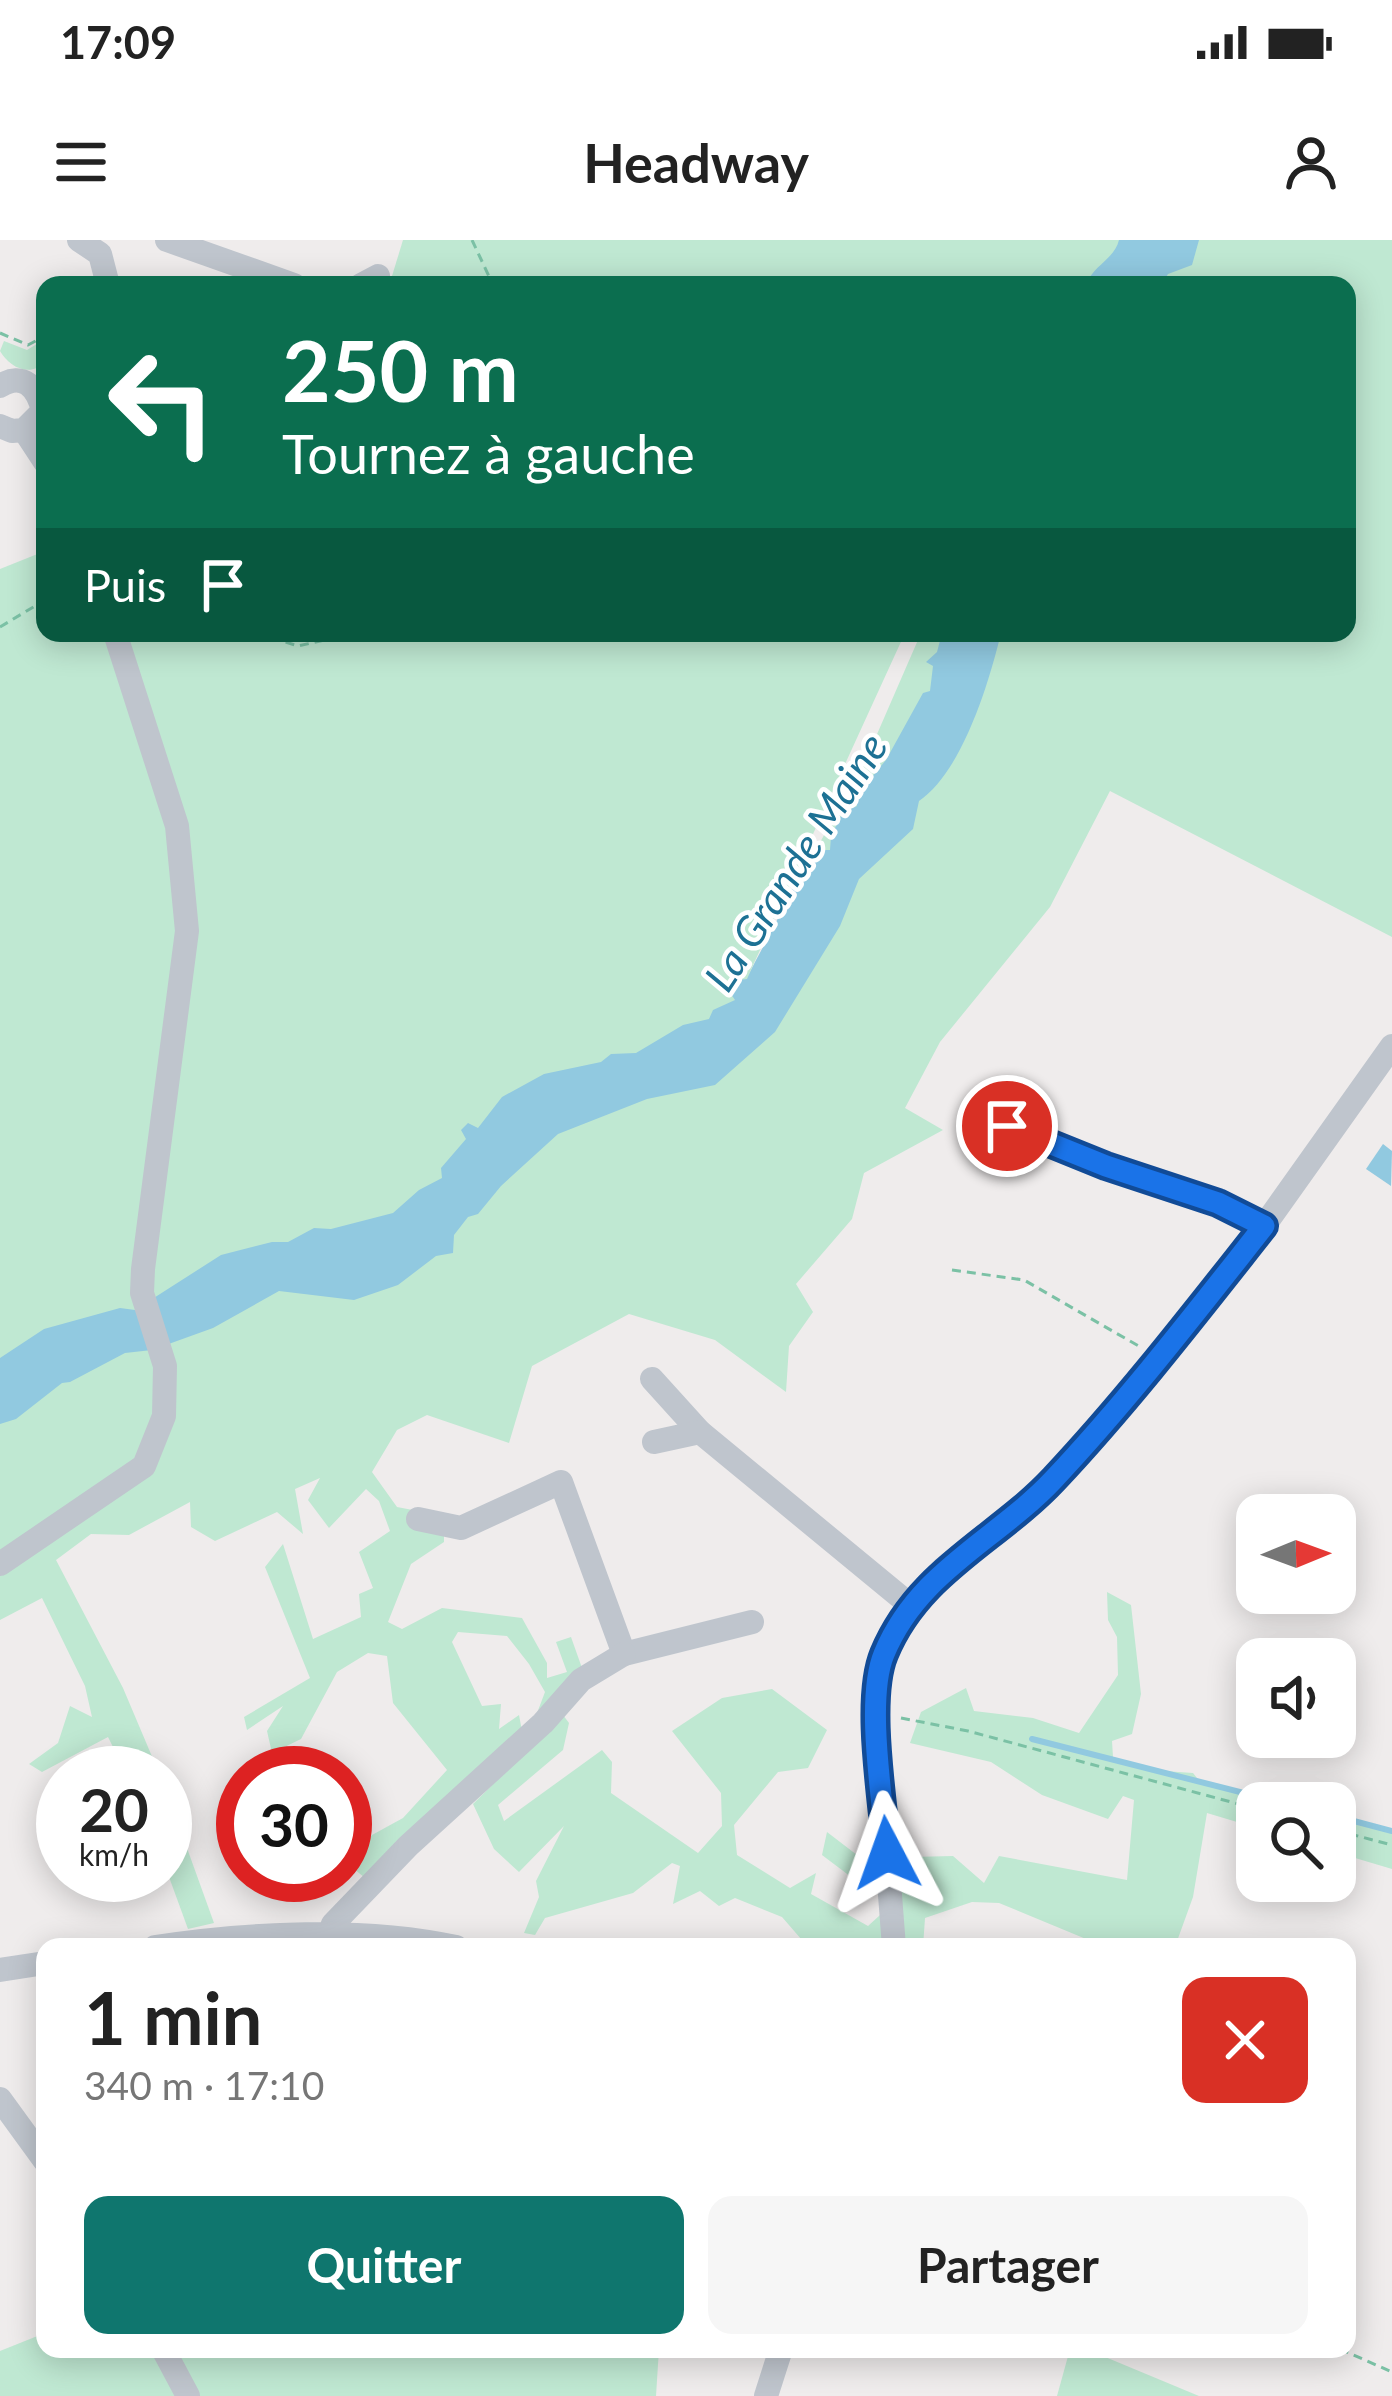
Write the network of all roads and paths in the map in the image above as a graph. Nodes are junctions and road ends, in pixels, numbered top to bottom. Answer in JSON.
{"nodes":[{"id":1,"x":167,"y":240,"type":"edge"},
{"id":2,"x":472,"y":240,"type":"edge"},
{"id":3,"x":99,"y":245,"type":"edge"},
{"id":4,"x":106,"y":276,"type":"edge"},
{"id":5,"x":269,"y":276,"type":"edge"},
{"id":6,"x":489,"y":276,"type":"edge"},
{"id":7,"x":0,"y":333,"type":"edge"},
{"id":8,"x":36,"y":341,"type":"edge"},
{"id":9,"x":2,"y":380,"type":"edge"},
{"id":10,"x":36,"y":391,"type":"edge"},
{"id":11,"x":36,"y":402,"type":"edge"},
{"id":12,"x":12,"y":428,"type":"edge"},
{"id":13,"x":36,"y":453,"type":"edge"},
{"id":14,"x":36,"y":605,"type":"edge"},
{"id":15,"x":0,"y":627,"type":"edge"},
{"id":16,"x":118,"y":642,"type":"edge"},
{"id":17,"x":285,"y":642,"type":"edge"},
{"id":18,"x":316,"y":642,"type":"edge"},
{"id":19,"x":1392,"y":1046,"type":"edge"},
{"id":20,"x":1007,"y":1126,"type":"dead end"},
{"id":21,"x":1264,"y":1226,"type":"junction"},
{"id":22,"x":952,"y":1270,"type":"dead end"},
{"id":23,"x":1160,"y":1359,"type":"junction"},
{"id":24,"x":652,"y":1379,"type":"dead end"},
{"id":25,"x":700,"y":1432,"type":"junction"},
{"id":26,"x":654,"y":1442,"type":"dead end"},
{"id":27,"x":418,"y":1519,"type":"dead end"},
{"id":28,"x":0,"y":1564,"type":"edge"},
{"id":29,"x":910,"y":1605,"type":"junction"},
{"id":30,"x":752,"y":1622,"type":"dead end"},
{"id":31,"x":624,"y":1654,"type":"junction"},
{"id":32,"x":876,"y":1713,"type":"junction"},
{"id":33,"x":1236,"y":1803,"type":"edge"},
{"id":34,"x":1356,"y":1836,"type":"edge"},
{"id":35,"x":1392,"y":1845,"type":"edge"},
{"id":36,"x":328,"y":1937,"type":"junction"},
{"id":37,"x":216,"y":1938,"type":"edge"},
{"id":38,"x":374,"y":1938,"type":"edge"},
{"id":39,"x":893,"y":1938,"type":"edge"},
{"id":40,"x":36,"y":1964,"type":"edge"},
{"id":41,"x":0,"y":1970,"type":"edge"},
{"id":42,"x":0,"y":2099,"type":"edge"},
{"id":43,"x":36,"y":2149,"type":"edge"},
{"id":44,"x":1356,"y":2356,"type":"edge"},
{"id":45,"x":168,"y":2358,"type":"edge"},
{"id":46,"x":778,"y":2358,"type":"edge"},
{"id":47,"x":1392,"y":2372,"type":"edge"},
{"id":48,"x":188,"y":2396,"type":"edge"},
{"id":49,"x":766,"y":2396,"type":"edge"}],
"edges":[{"from":1,"to":5,"type":"street"},
{"from":2,"to":6,"type":"path"},
{"from":3,"to":4,"type":"street"},
{"from":7,"to":8,"type":"path"},
{"from":9,"to":10,"type":"street"},
{"from":11,"to":12,"type":"street"},
{"from":12,"to":13,"type":"street"},
{"from":14,"to":15,"type":"path"},
{"from":16,"to":28,"type":"street"},
{"from":17,"to":18,"type":"path"},
{"from":19,"to":21,"type":"street"},
{"from":20,"to":21,"type":"street"},
{"from":21,"to":23,"type":"street"},
{"from":22,"to":23,"type":"path"},
{"from":23,"to":29,"type":"street"},
{"from":24,"to":25,"type":"street"},
{"from":25,"to":26,"type":"street"},
{"from":25,"to":29,"type":"street"},
{"from":27,"to":31,"type":"street"},
{"from":29,"to":32,"type":"street"},
{"from":30,"to":31,"type":"street"},
{"from":31,"to":36,"type":"street"},
{"from":32,"to":33,"type":"path"},
{"from":32,"to":39,"type":"street"},
{"from":34,"to":35,"type":"path"},
{"from":36,"to":37,"type":"street"},
{"from":36,"to":38,"type":"street"},
{"from":40,"to":41,"type":"street"},
{"from":42,"to":43,"type":"street"},
{"from":44,"to":47,"type":"path"},
{"from":45,"to":48,"type":"street"},
{"from":46,"to":49,"type":"street"}]}
